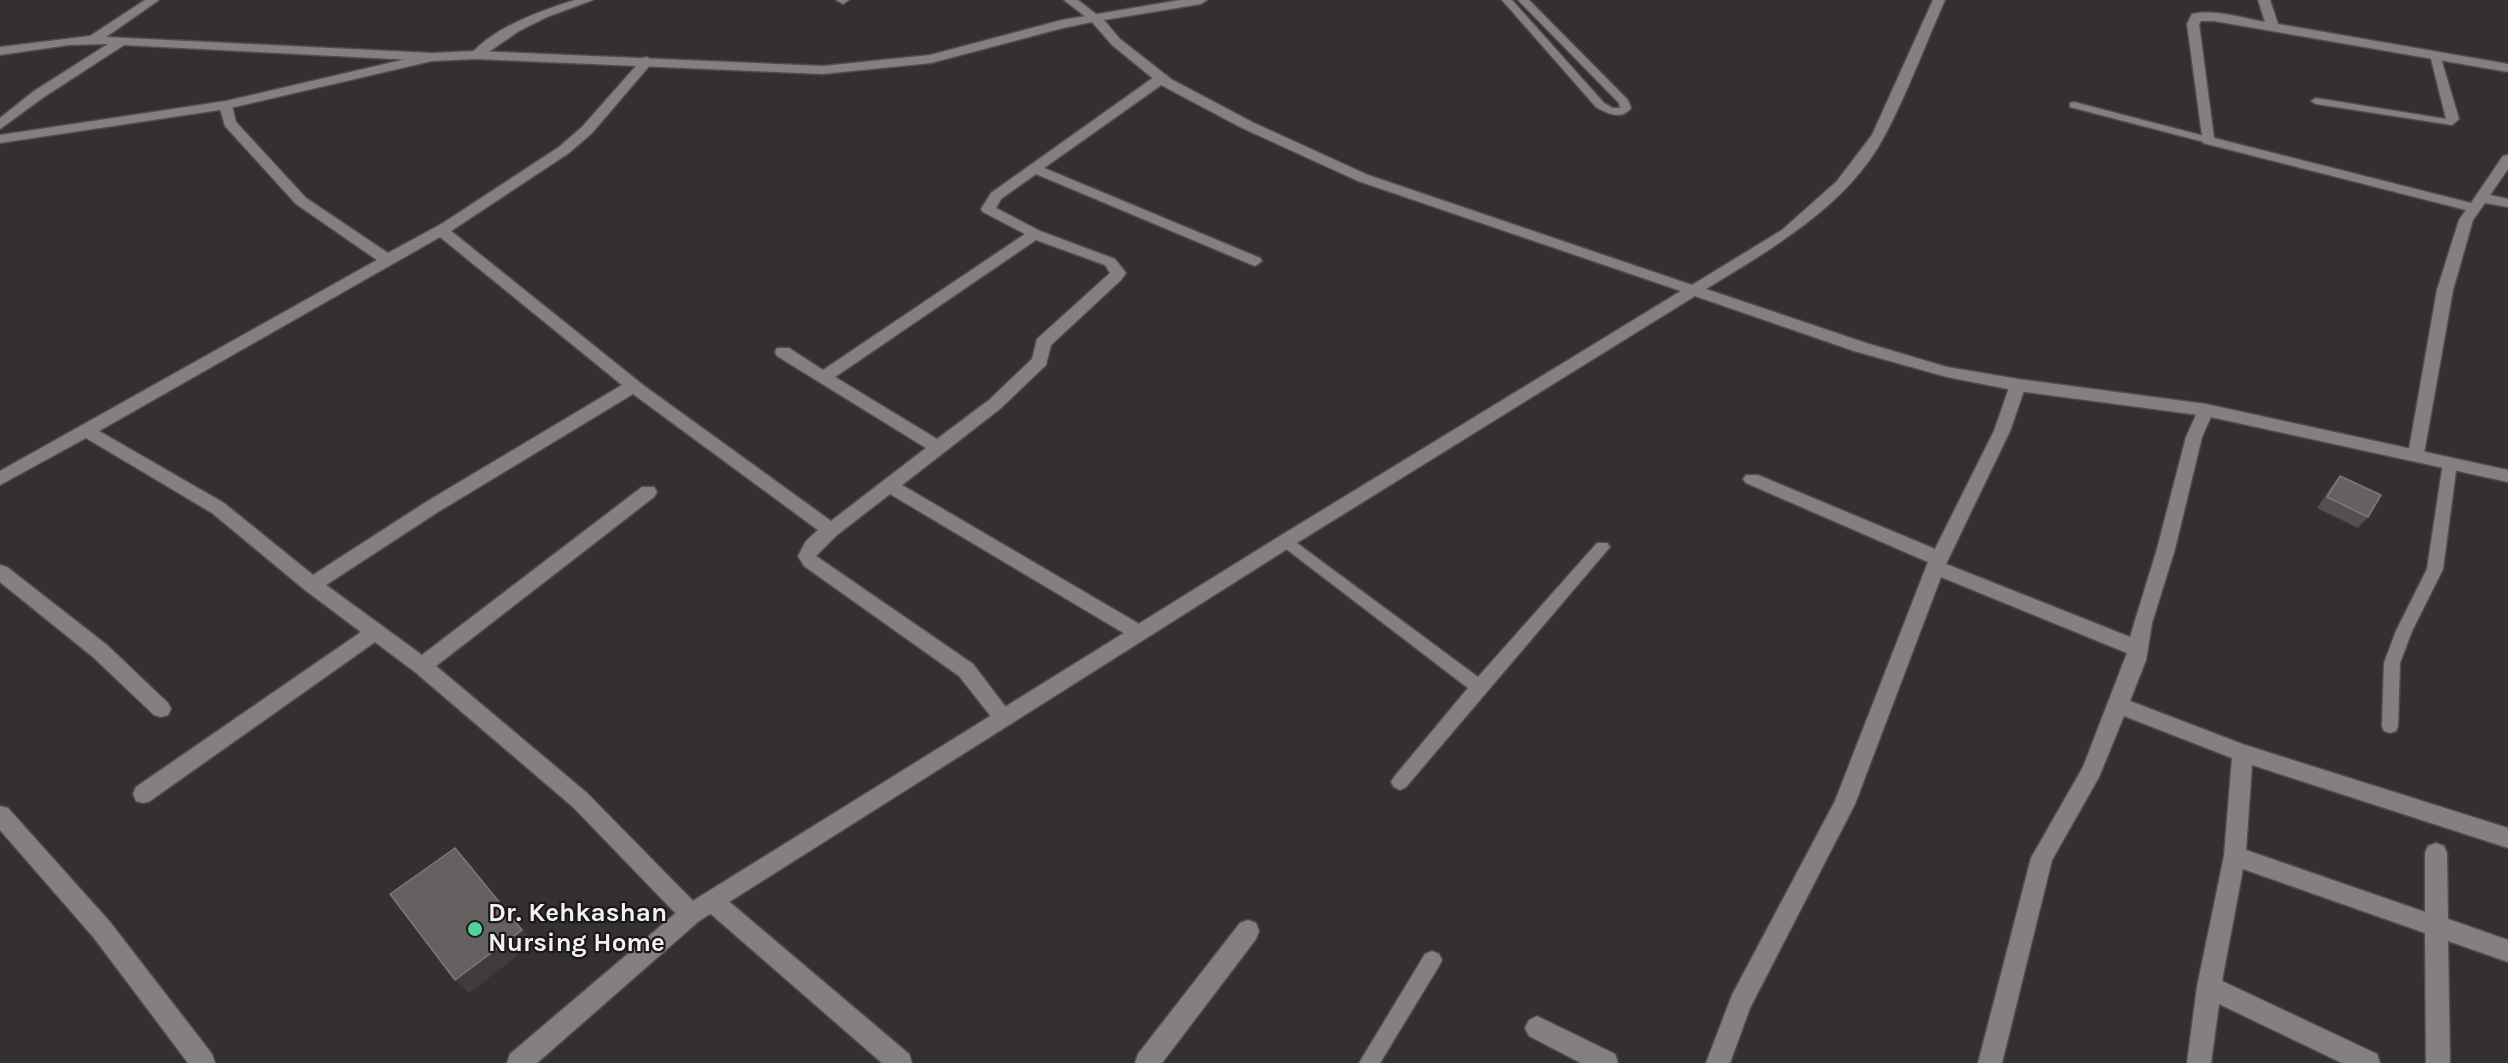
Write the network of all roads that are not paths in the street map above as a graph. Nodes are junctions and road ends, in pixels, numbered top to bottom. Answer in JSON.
{"nodes":[{"id":1,"x":153,"y":0,"type":"edge"},
{"id":2,"x":540,"y":0,"type":"edge"},
{"id":3,"x":588,"y":0,"type":"edge"},
{"id":4,"x":1070,"y":0,"type":"edge"},
{"id":5,"x":1201,"y":0,"type":"edge"},
{"id":6,"x":1507,"y":0,"type":"edge"},
{"id":7,"x":1523,"y":0,"type":"edge"},
{"id":8,"x":1939,"y":0,"type":"edge"},
{"id":9,"x":2264,"y":0,"type":"edge"},
{"id":10,"x":543,"y":14,"type":"junction"},
{"id":11,"x":1095,"y":18,"type":"junction"},
{"id":12,"x":2272,"y":26,"type":"junction"},
{"id":13,"x":93,"y":40,"type":"junction"},
{"id":14,"x":123,"y":41,"type":"junction"},
{"id":15,"x":0,"y":51,"type":"edge"},
{"id":16,"x":476,"y":55,"type":"junction"},
{"id":17,"x":2434,"y":55,"type":"junction"},
{"id":18,"x":432,"y":57,"type":"junction"},
{"id":19,"x":647,"y":61,"type":"junction"},
{"id":20,"x":2508,"y":68,"type":"edge"},
{"id":21,"x":1162,"y":78,"type":"junction"},
{"id":22,"x":2316,"y":101,"type":"dead end"},
{"id":23,"x":226,"y":105,"type":"junction"},
{"id":24,"x":2074,"y":105,"type":"dead end"},
{"id":25,"x":2,"y":120,"type":"edge"},
{"id":26,"x":0,"y":139,"type":"edge"},
{"id":27,"x":2208,"y":140,"type":"junction"},
{"id":28,"x":2508,"y":159,"type":"edge"},
{"id":29,"x":1035,"y":169,"type":"junction"},
{"id":30,"x":2508,"y":202,"type":"edge"},
{"id":31,"x":2478,"y":203,"type":"junction"},
{"id":32,"x":441,"y":230,"type":"junction"},
{"id":33,"x":1035,"y":234,"type":"junction"},
{"id":34,"x":388,"y":260,"type":"junction"},
{"id":35,"x":1255,"y":261,"type":"dead end"},
{"id":36,"x":1694,"y":289,"type":"junction"},
{"id":37,"x":783,"y":352,"type":"dead end"},
{"id":38,"x":824,"y":377,"type":"junction"},
{"id":39,"x":2018,"y":385,"type":"junction"},
{"id":40,"x":635,"y":386,"type":"junction"},
{"id":41,"x":2206,"y":410,"type":"junction"},
{"id":42,"x":86,"y":430,"type":"junction"},
{"id":43,"x":938,"y":448,"type":"junction"},
{"id":44,"x":2417,"y":455,"type":"junction"},
{"id":45,"x":2450,"y":462,"type":"junction"},
{"id":46,"x":2508,"y":476,"type":"edge"},
{"id":47,"x":0,"y":479,"type":"edge"},
{"id":48,"x":1752,"y":479,"type":"dead end"},
{"id":49,"x":889,"y":485,"type":"junction"},
{"id":50,"x":648,"y":492,"type":"dead end"},
{"id":51,"x":831,"y":530,"type":"junction"},
{"id":52,"x":1286,"y":541,"type":"junction"},
{"id":53,"x":1602,"y":548,"type":"dead end"},
{"id":54,"x":1938,"y":563,"type":"junction"},
{"id":55,"x":0,"y":572,"type":"edge"},
{"id":56,"x":312,"y":585,"type":"junction"},
{"id":57,"x":375,"y":632,"type":"junction"},
{"id":58,"x":1139,"y":633,"type":"junction"},
{"id":59,"x":2138,"y":649,"type":"junction"},
{"id":60,"x":422,"y":666,"type":"junction"},
{"id":61,"x":1479,"y":687,"type":"junction"},
{"id":62,"x":2119,"y":706,"type":"junction"},
{"id":63,"x":161,"y":709,"type":"dead end"},
{"id":64,"x":1004,"y":718,"type":"junction"},
{"id":65,"x":2390,"y":726,"type":"dead end"},
{"id":66,"x":2243,"y":753,"type":"junction"},
{"id":67,"x":1400,"y":782,"type":"dead end"},
{"id":68,"x":143,"y":794,"type":"dead end"},
{"id":69,"x":0,"y":815,"type":"edge"},
{"id":70,"x":2508,"y":838,"type":"edge"},
{"id":71,"x":2436,"y":853,"type":"dead end"},
{"id":72,"x":2235,"y":856,"type":"junction"},
{"id":73,"x":712,"y":901,"type":"junction"},
{"id":74,"x":691,"y":914,"type":"junction"},
{"id":75,"x":2436,"y":924,"type":"junction"},
{"id":76,"x":1248,"y":931,"type":"dead end"},
{"id":77,"x":2508,"y":951,"type":"edge"},
{"id":78,"x":1432,"y":960,"type":"dead end"},
{"id":79,"x":2210,"y":987,"type":"junction"},
{"id":80,"x":1537,"y":1028,"type":"dead end"},
{"id":81,"x":203,"y":1063,"type":"edge"},
{"id":82,"x":519,"y":1063,"type":"edge"},
{"id":83,"x":900,"y":1063,"type":"edge"},
{"id":84,"x":1147,"y":1063,"type":"edge"},
{"id":85,"x":1369,"y":1063,"type":"edge"},
{"id":86,"x":1606,"y":1063,"type":"edge"},
{"id":87,"x":1718,"y":1063,"type":"edge"},
{"id":88,"x":1990,"y":1063,"type":"edge"},
{"id":89,"x":2199,"y":1063,"type":"edge"},
{"id":90,"x":2368,"y":1063,"type":"edge"},
{"id":91,"x":2438,"y":1063,"type":"edge"}],
"edges":[{"from":1,"to":13,"type":"street"},
{"from":2,"to":10,"type":"street"},
{"from":3,"to":10,"type":"street"},
{"from":4,"to":11,"type":"street"},
{"from":5,"to":11,"type":"street"},
{"from":6,"to":7,"type":"lane"},
{"from":8,"to":36,"type":"street"},
{"from":9,"to":12,"type":"street"},
{"from":10,"to":16,"type":"street"},
{"from":11,"to":19,"type":"street"},
{"from":11,"to":21,"type":"street"},
{"from":12,"to":17,"type":"street"},
{"from":12,"to":27,"type":"street"},
{"from":13,"to":14,"type":"street"},
{"from":13,"to":15,"type":"street"},
{"from":14,"to":18,"type":"street"},
{"from":14,"to":25,"type":"street"},
{"from":16,"to":18,"type":"street"},
{"from":16,"to":19,"type":"street"},
{"from":17,"to":20,"type":"street"},
{"from":17,"to":22,"type":"lane"},
{"from":18,"to":23,"type":"street"},
{"from":19,"to":32,"type":"street"},
{"from":21,"to":29,"type":"street"},
{"from":21,"to":36,"type":"street"},
{"from":23,"to":26,"type":"street"},
{"from":23,"to":34,"type":"street"},
{"from":24,"to":27,"type":"lane"},
{"from":27,"to":31,"type":"street"},
{"from":28,"to":31,"type":"street"},
{"from":29,"to":33,"type":"street"},
{"from":29,"to":35,"type":"street"},
{"from":30,"to":31,"type":"street"},
{"from":31,"to":44,"type":"street"},
{"from":32,"to":34,"type":"street"},
{"from":32,"to":40,"type":"street"},
{"from":33,"to":38,"type":"street"},
{"from":33,"to":43,"type":"street"},
{"from":34,"to":42,"type":"street"},
{"from":36,"to":39,"type":"street"},
{"from":36,"to":52,"type":"street"},
{"from":37,"to":38,"type":"street"},
{"from":38,"to":43,"type":"street"},
{"from":39,"to":41,"type":"street"},
{"from":39,"to":54,"type":"street"},
{"from":40,"to":51,"type":"street"},
{"from":40,"to":56,"type":"street"},
{"from":41,"to":44,"type":"street"},
{"from":41,"to":59,"type":"street"},
{"from":42,"to":47,"type":"street"},
{"from":42,"to":56,"type":"street"},
{"from":43,"to":49,"type":"street"},
{"from":44,"to":45,"type":"street"},
{"from":45,"to":46,"type":"street"},
{"from":45,"to":65,"type":"lane"},
{"from":48,"to":54,"type":"street"},
{"from":49,"to":51,"type":"street"},
{"from":49,"to":58,"type":"street"},
{"from":50,"to":60,"type":"street"},
{"from":51,"to":64,"type":"street"},
{"from":52,"to":58,"type":"street"},
{"from":52,"to":61,"type":"lane"},
{"from":53,"to":61,"type":"lane"},
{"from":54,"to":59,"type":"street"},
{"from":54,"to":87,"type":"street"},
{"from":55,"to":63,"type":"street"},
{"from":56,"to":57,"type":"street"},
{"from":57,"to":60,"type":"street"},
{"from":57,"to":68,"type":"street"},
{"from":58,"to":64,"type":"street"},
{"from":59,"to":62,"type":"street"},
{"from":60,"to":74,"type":"street"},
{"from":61,"to":67,"type":"lane"},
{"from":62,"to":66,"type":"street"},
{"from":62,"to":88,"type":"street"},
{"from":64,"to":73,"type":"street"},
{"from":66,"to":70,"type":"street"},
{"from":66,"to":72,"type":"street"},
{"from":69,"to":81,"type":"street"},
{"from":71,"to":75,"type":"street"},
{"from":72,"to":75,"type":"street"},
{"from":72,"to":79,"type":"street"},
{"from":73,"to":74,"type":"street"},
{"from":73,"to":83,"type":"street"},
{"from":74,"to":82,"type":"street"},
{"from":75,"to":77,"type":"street"},
{"from":75,"to":91,"type":"street"},
{"from":76,"to":84,"type":"street"},
{"from":78,"to":85,"type":"lane"},
{"from":79,"to":89,"type":"street"},
{"from":79,"to":90,"type":"street"},
{"from":80,"to":86,"type":"street"}]}
